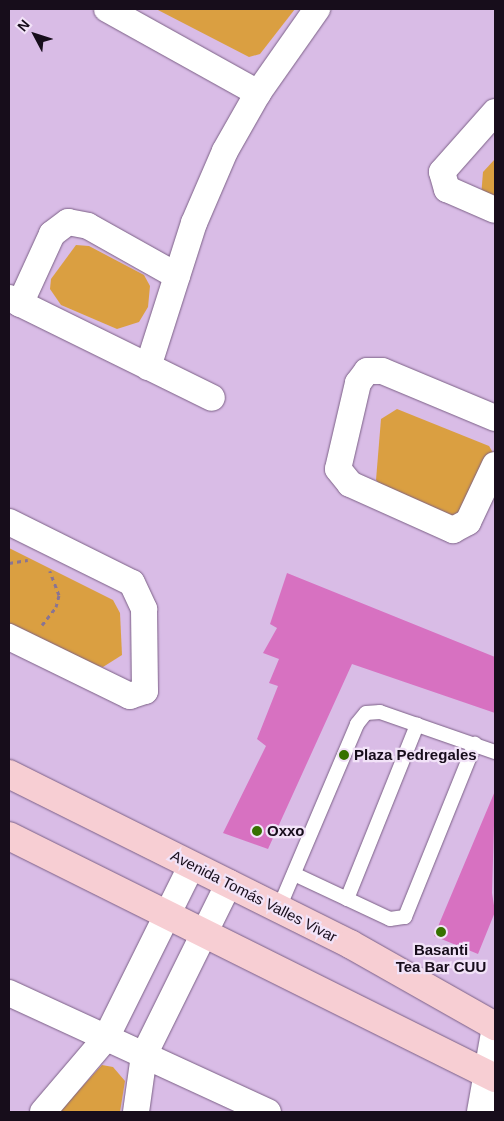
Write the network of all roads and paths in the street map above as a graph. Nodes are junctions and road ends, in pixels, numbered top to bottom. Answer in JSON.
{"nodes":[{"id":1,"x":107,"y":9,"type":"edge"},
{"id":2,"x":317,"y":9,"type":"edge"},
{"id":3,"x":258,"y":93,"type":"junction"},
{"id":4,"x":495,"y":112,"type":"edge"},
{"id":5,"x":495,"y":210,"type":"edge"},
{"id":6,"x":177,"y":276,"type":"junction"},
{"id":7,"x":14,"y":301,"type":"edge"},
{"id":8,"x":148,"y":367,"type":"junction"},
{"id":9,"x":212,"y":398,"type":"dead end"},
{"id":10,"x":495,"y":418,"type":"edge"},
{"id":11,"x":495,"y":465,"type":"edge"},
{"id":12,"x":9,"y":522,"type":"edge"},
{"id":13,"x":17,"y":552,"type":"dead end"},
{"id":14,"x":9,"y":563,"type":"edge"},
{"id":15,"x":60,"y":573,"type":"dead end"},
{"id":16,"x":35,"y":627,"type":"dead end"},
{"id":17,"x":9,"y":637,"type":"edge"},
{"id":18,"x":417,"y":725,"type":"junction"},
{"id":19,"x":474,"y":744,"type":"junction"},
{"id":20,"x":495,"y":752,"type":"edge"},
{"id":21,"x":9,"y":774,"type":"edge"},
{"id":22,"x":9,"y":836,"type":"edge"},
{"id":23,"x":192,"y":865,"type":"junction"},
{"id":24,"x":294,"y":874,"type":"junction"},
{"id":25,"x":229,"y":883,"type":"junction"},
{"id":26,"x":347,"y":899,"type":"junction"},
{"id":27,"x":279,"y":908,"type":"junction"},
{"id":28,"x":169,"y":914,"type":"junction"},
{"id":29,"x":205,"y":931,"type":"junction"},
{"id":30,"x":140,"y":971,"type":"junction"},
{"id":31,"x":177,"y":988,"type":"junction"},
{"id":32,"x":9,"y":993,"type":"edge"},
{"id":33,"x":495,"y":1026,"type":"edge"},
{"id":34,"x":495,"y":1032,"type":"edge"},
{"id":35,"x":106,"y":1038,"type":"junction"},
{"id":36,"x":144,"y":1055,"type":"junction"},
{"id":37,"x":491,"y":1076,"type":"edge"},
{"id":38,"x":43,"y":1112,"type":"edge"},
{"id":39,"x":136,"y":1112,"type":"edge"},
{"id":40,"x":268,"y":1112,"type":"edge"},
{"id":41,"x":481,"y":1112,"type":"edge"}],
"edges":[{"from":1,"to":3,"type":"street"},
{"from":2,"to":3,"type":"street"},
{"from":3,"to":6,"type":"street"},
{"from":4,"to":5,"type":"street"},
{"from":6,"to":7,"type":"street"},
{"from":6,"to":8,"type":"street"},
{"from":7,"to":8,"type":"street"},
{"from":8,"to":9,"type":"street"},
{"from":10,"to":11,"type":"street"},
{"from":12,"to":17,"type":"street"},
{"from":13,"to":14,"type":"path"},
{"from":15,"to":16,"type":"path"},
{"from":18,"to":19,"type":"lane"},
{"from":18,"to":24,"type":"lane"},
{"from":18,"to":26,"type":"lane"},
{"from":19,"to":20,"type":"lane"},
{"from":19,"to":26,"type":"lane"},
{"from":21,"to":23,"type":"main road","name":"Avenida Tomás Valles Vivar"},
{"from":22,"to":28,"type":"main road"},
{"from":23,"to":25,"type":"main road","name":"Avenida Tomás Valles Vivar"},
{"from":23,"to":28,"type":"street"},
{"from":24,"to":26,"type":"lane"},
{"from":24,"to":27,"type":"lane"},
{"from":25,"to":27,"type":"main road","name":"Avenida Tomás Valles Vivar"},
{"from":25,"to":29,"type":"street"},
{"from":27,"to":33,"type":"main road","name":"Avenida Tomás Valles Vivar"},
{"from":28,"to":29,"type":"main road"},
{"from":28,"to":30,"type":"street"},
{"from":29,"to":31,"type":"street"},
{"from":29,"to":37,"type":"main road"},
{"from":30,"to":31,"type":"street"},
{"from":30,"to":35,"type":"street"},
{"from":31,"to":36,"type":"street"},
{"from":32,"to":35,"type":"street"},
{"from":34,"to":37,"type":"street"},
{"from":35,"to":36,"type":"street"},
{"from":35,"to":38,"type":"street"},
{"from":36,"to":39,"type":"street"},
{"from":36,"to":40,"type":"street"},
{"from":37,"to":41,"type":"street"}]}
